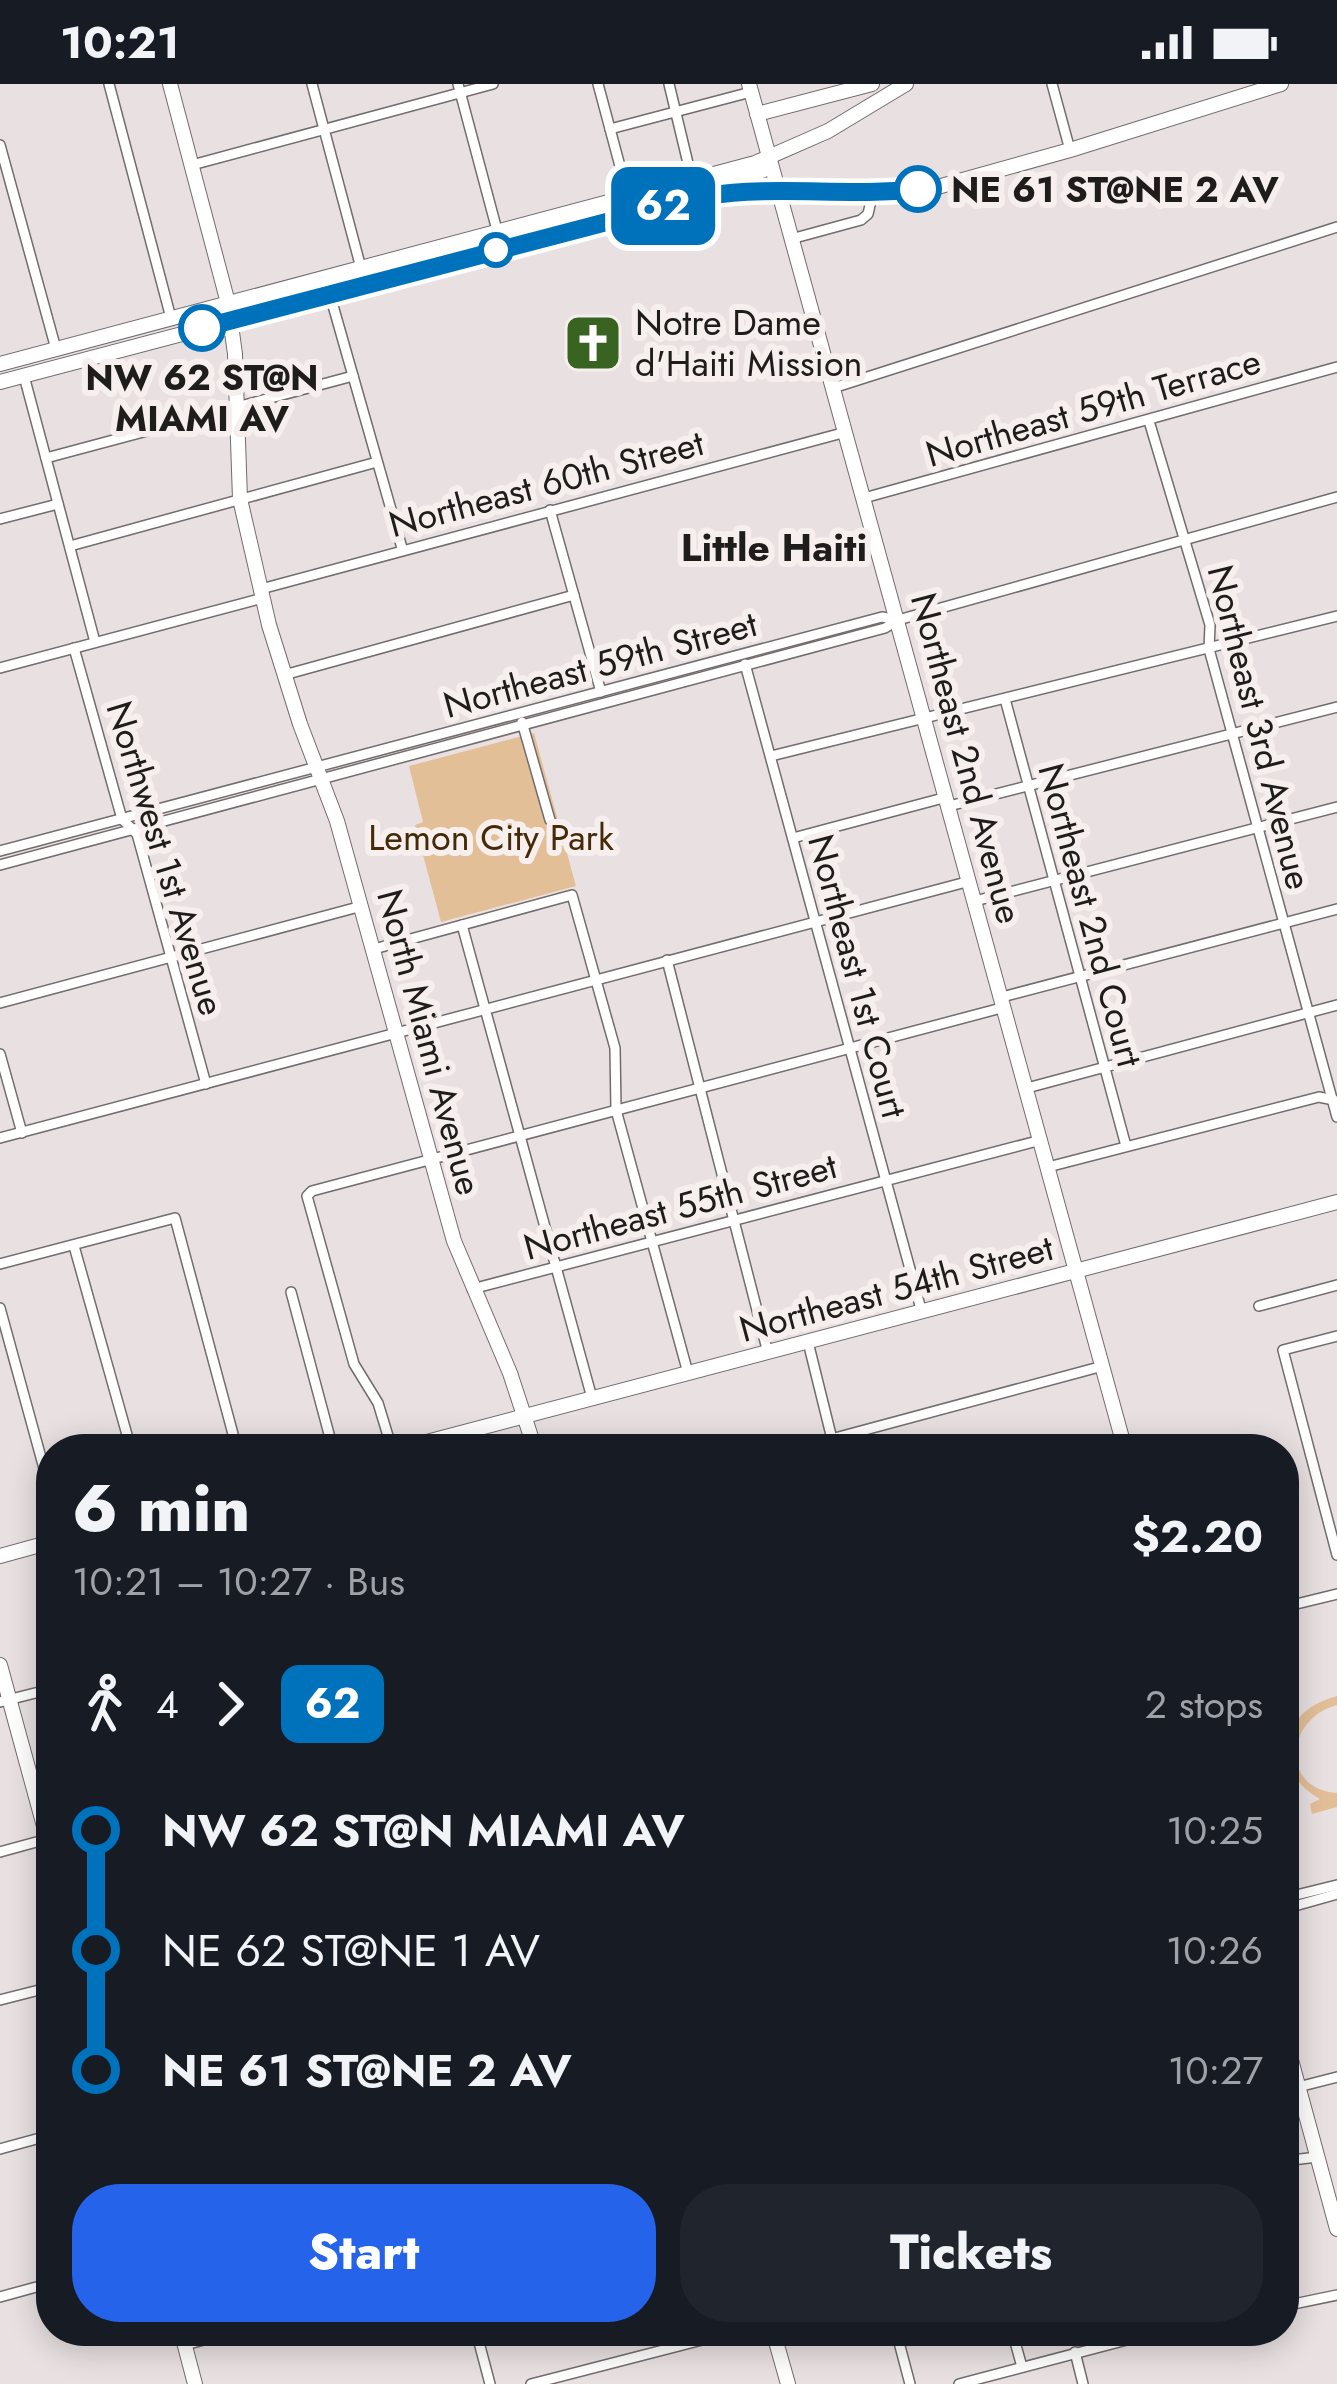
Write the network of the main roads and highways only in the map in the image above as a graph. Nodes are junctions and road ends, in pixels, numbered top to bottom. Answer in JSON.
{"nodes":[{"id":1,"x":170,"y":84,"type":"edge"},
{"id":2,"x":872,"y":84,"type":"edge"},
{"id":3,"x":906,"y":84,"type":"edge"},
{"id":4,"x":1281,"y":84,"type":"edge"},
{"id":5,"x":750,"y":88,"type":"edge"},
{"id":6,"x":757,"y":114,"type":"junction"},
{"id":7,"x":769,"y":158,"type":"junction"},
{"id":8,"x":777,"y":188,"type":"junction"},
{"id":9,"x":683,"y":200,"type":"junction"},
{"id":10,"x":228,"y":303,"type":"junction"},
{"id":11,"x":230,"y":321,"type":"junction"},
{"id":12,"x":0,"y":364,"type":"edge"},
{"id":13,"x":0,"y":382,"type":"edge"},
{"id":14,"x":1337,"y":1202,"type":"edge"},
{"id":15,"x":1077,"y":1272,"type":"junction"},
{"id":16,"x":525,"y":1416,"type":"junction"},
{"id":17,"x":455,"y":1434,"type":"edge"},
{"id":18,"x":530,"y":1434,"type":"edge"},
{"id":19,"x":1121,"y":1434,"type":"edge"},
{"id":20,"x":36,"y":1546,"type":"edge"},
{"id":21,"x":0,"y":1556,"type":"edge"},
{"id":22,"x":0,"y":1665,"type":"edge"},
{"id":23,"x":5,"y":1701,"type":"edge"},
{"id":24,"x":36,"y":1799,"type":"edge"},
{"id":25,"x":1299,"y":2090,"type":"edge"},
{"id":26,"x":1332,"y":2190,"type":"edge"},
{"id":27,"x":1337,"y":2229,"type":"edge"},
{"id":28,"x":185,"y":2346,"type":"edge"},
{"id":29,"x":777,"y":2346,"type":"edge"},
{"id":30,"x":195,"y":2384,"type":"edge"},
{"id":31,"x":788,"y":2384,"type":"edge"}],
"edges":[{"from":1,"to":10,"type":"main road","name":"North Miami Avenue"},
{"from":2,"to":6,"type":"main road"},
{"from":3,"to":7,"type":"main road"},
{"from":4,"to":8,"type":"main road"},
{"from":5,"to":6,"type":"main road","name":"Northeast 2nd Avenue"},
{"from":6,"to":7,"type":"main road","name":"Northeast 2nd Avenue"},
{"from":7,"to":8,"type":"main road","name":"Northeast 2nd Avenue"},
{"from":7,"to":9,"type":"main road"},
{"from":7,"to":10,"type":"main road"},
{"from":8,"to":9,"type":"main road"},
{"from":8,"to":15,"type":"main road","name":"Northeast 2nd Avenue"},
{"from":9,"to":11,"type":"main road"},
{"from":10,"to":11,"type":"main road","name":"North Miami Avenue"},
{"from":10,"to":12,"type":"main road"},
{"from":11,"to":13,"type":"main road"},
{"from":11,"to":16,"type":"main road","name":"North Miami Avenue"},
{"from":14,"to":15,"type":"main road","name":"Northeast 54th Street"},
{"from":15,"to":16,"type":"main road","name":"Northeast 54th Street"},
{"from":15,"to":19,"type":"main road","name":"Northeast 2nd Avenue"},
{"from":16,"to":17,"type":"main road","name":"Northeast 54th Street"},
{"from":16,"to":18,"type":"main road","name":"North Miami Avenue"},
{"from":20,"to":21,"type":"main road"},
{"from":22,"to":23,"type":"main road"},
{"from":23,"to":24,"type":"main road"},
{"from":25,"to":26,"type":"main road"},
{"from":26,"to":27,"type":"main road"},
{"from":28,"to":30,"type":"main road"},
{"from":29,"to":31,"type":"main road"}]}
